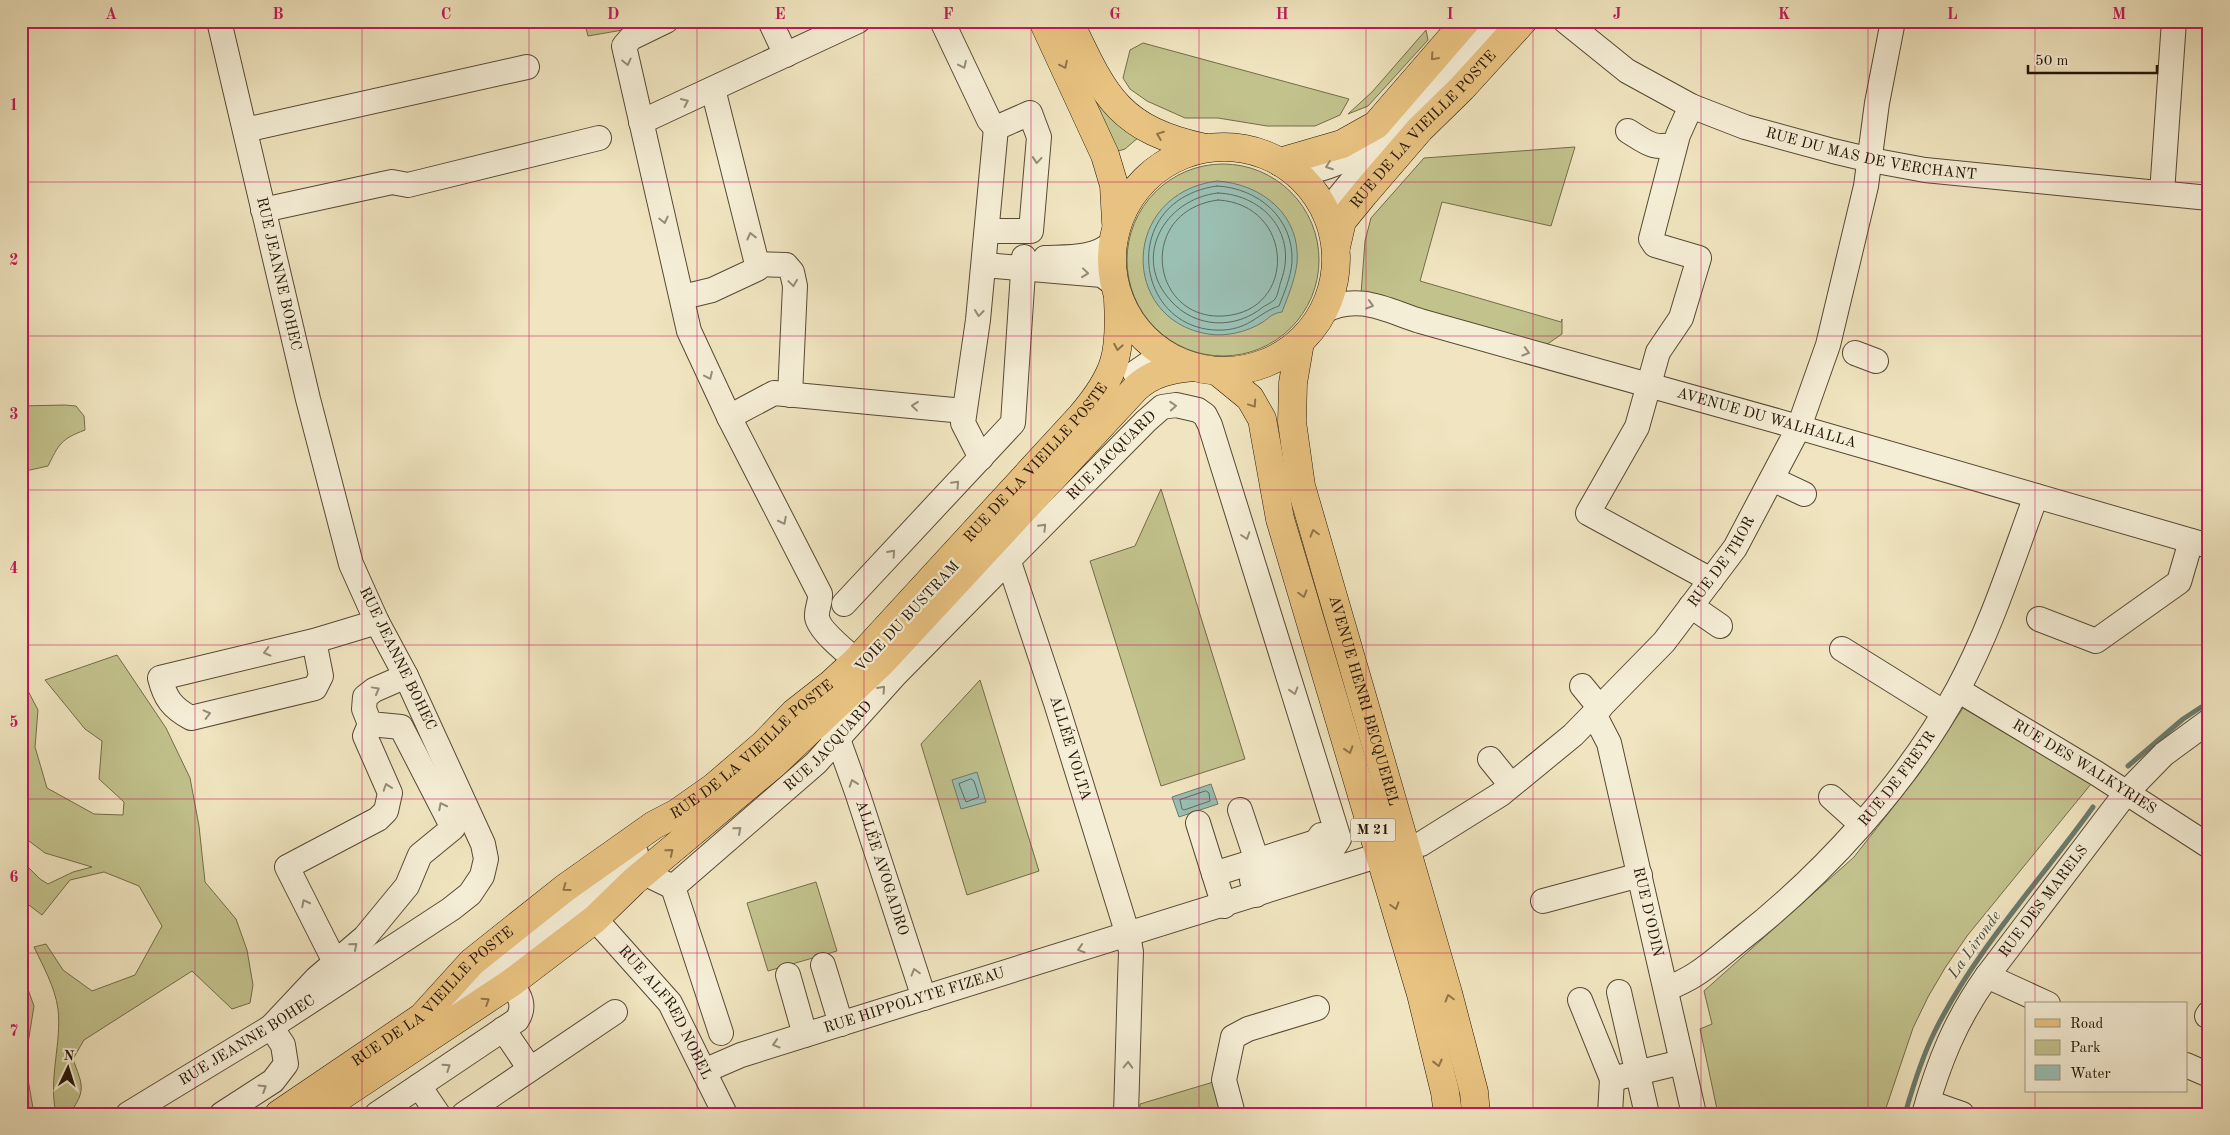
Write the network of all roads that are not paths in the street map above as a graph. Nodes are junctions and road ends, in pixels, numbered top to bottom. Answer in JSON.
{"nodes":[{"id":1,"x":219,"y":21,"type":"edge"},
{"id":2,"x":666,"y":21,"type":"edge"},
{"id":3,"x":770,"y":21,"type":"edge"},
{"id":4,"x":858,"y":21,"type":"edge"},
{"id":5,"x":942,"y":21,"type":"edge"},
{"id":6,"x":1043,"y":21,"type":"edge"},
{"id":7,"x":1069,"y":21,"type":"edge"},
{"id":8,"x":1466,"y":21,"type":"edge"},
{"id":9,"x":1495,"y":21,"type":"edge"},
{"id":10,"x":1523,"y":21,"type":"edge"},
{"id":11,"x":1893,"y":21,"type":"edge"},
{"id":12,"x":2174,"y":21,"type":"edge"},
{"id":13,"x":1567,"y":22,"type":"edge"},
{"id":14,"x":786,"y":55,"type":"junction"},
{"id":15,"x":527,"y":67,"type":"dead end"},
{"id":16,"x":713,"y":89,"type":"junction"},
{"id":17,"x":1691,"y":106,"type":"junction"},
{"id":18,"x":641,"y":122,"type":"junction"},
{"id":19,"x":996,"y":128,"type":"junction"},
{"id":20,"x":245,"y":130,"type":"junction"},
{"id":21,"x":1628,"y":130,"type":"dead end"},
{"id":22,"x":1388,"y":137,"type":"junction"},
{"id":23,"x":599,"y":138,"type":"dead end"},
{"id":24,"x":1676,"y":144,"type":"junction"},
{"id":25,"x":1207,"y":148,"type":"junction"},
{"id":26,"x":1871,"y":160,"type":"junction"},
{"id":27,"x":1289,"y":168,"type":"junction"},
{"id":28,"x":2162,"y":194,"type":"junction"},
{"id":29,"x":2209,"y":198,"type":"edge"},
{"id":30,"x":262,"y":210,"type":"junction"},
{"id":31,"x":1327,"y":215,"type":"junction"},
{"id":32,"x":1114,"y":233,"type":"junction"},
{"id":33,"x":1336,"y":247,"type":"junction"},
{"id":34,"x":986,"y":250,"type":"junction"},
{"id":35,"x":1024,"y":262,"type":"junction"},
{"id":36,"x":758,"y":264,"type":"junction"},
{"id":37,"x":1116,"y":292,"type":"junction"},
{"id":38,"x":683,"y":297,"type":"junction"},
{"id":39,"x":1324,"y":311,"type":"junction"},
{"id":40,"x":1300,"y":342,"type":"junction"},
{"id":41,"x":1168,"y":356,"type":"junction"},
{"id":42,"x":1205,"y":369,"type":"junction"},
{"id":43,"x":1648,"y":385,"type":"junction"},
{"id":44,"x":790,"y":395,"type":"junction"},
{"id":45,"x":964,"y":411,"type":"junction"},
{"id":46,"x":729,"y":417,"type":"junction"},
{"id":47,"x":1799,"y":427,"type":"junction"},
{"id":48,"x":981,"y":458,"type":"junction"},
{"id":49,"x":1056,"y":474,"type":"junction"},
{"id":50,"x":1772,"y":479,"type":"junction"},
{"id":51,"x":1804,"y":494,"type":"dead end"},
{"id":52,"x":2036,"y":496,"type":"junction"},
{"id":53,"x":2200,"y":544,"type":"edge"},
{"id":54,"x":1009,"y":562,"type":"junction"},
{"id":55,"x":1711,"y":580,"type":"junction"},
{"id":56,"x":844,"y":604,"type":"dead end"},
{"id":57,"x":1691,"y":606,"type":"junction"},
{"id":58,"x":2039,"y":619,"type":"dead end"},
{"id":59,"x":377,"y":622,"type":"junction"},
{"id":60,"x":1720,"y":626,"type":"dead end"},
{"id":61,"x":314,"y":641,"type":"junction"},
{"id":62,"x":1842,"y":649,"type":"dead end"},
{"id":63,"x":864,"y":666,"type":"junction"},
{"id":64,"x":406,"y":676,"type":"junction"},
{"id":65,"x":1582,"y":686,"type":"dead end"},
{"id":66,"x":1958,"y":690,"type":"junction"},
{"id":67,"x":1597,"y":711,"type":"junction"},
{"id":68,"x":1944,"y":712,"type":"junction"},
{"id":69,"x":2209,"y":721,"type":"edge"},
{"id":70,"x":370,"y":724,"type":"junction"},
{"id":71,"x":829,"y":729,"type":"junction"},
{"id":72,"x":1490,"y":759,"type":"dead end"},
{"id":73,"x":1511,"y":786,"type":"junction"},
{"id":74,"x":2126,"y":793,"type":"junction"},
{"id":75,"x":1831,"y":797,"type":"dead end"},
{"id":76,"x":1240,"y":810,"type":"dead end"},
{"id":77,"x":1198,"y":823,"type":"dead end"},
{"id":78,"x":1861,"y":824,"type":"junction"},
{"id":79,"x":1321,"y":835,"type":"dead end"},
{"id":80,"x":2209,"y":846,"type":"edge"},
{"id":81,"x":1393,"y":852,"type":"junction"},
{"id":82,"x":1256,"y":861,"type":"junction"},
{"id":83,"x":644,"y":873,"type":"junction"},
{"id":84,"x":1214,"y":874,"type":"junction"},
{"id":85,"x":1640,"y":876,"type":"junction"},
{"id":86,"x":672,"y":887,"type":"junction"},
{"id":87,"x":1256,"y":895,"type":"junction"},
{"id":88,"x":1543,"y":902,"type":"dead end"},
{"id":89,"x":1224,"y":906,"type":"junction"},
{"id":90,"x":588,"y":911,"type":"junction"},
{"id":91,"x":1128,"y":935,"type":"junction"},
{"id":92,"x":335,"y":962,"type":"junction"},
{"id":93,"x":823,"y":965,"type":"dead end"},
{"id":94,"x":788,"y":975,"type":"dead end"},
{"id":95,"x":1987,"y":976,"type":"junction"},
{"id":96,"x":511,"y":983,"type":"junction"},
{"id":97,"x":1666,"y":989,"type":"junction"},
{"id":98,"x":1619,"y":992,"type":"dead end"},
{"id":99,"x":924,"y":998,"type":"junction"},
{"id":100,"x":1580,"y":1000,"type":"dead end"},
{"id":101,"x":2044,"y":1002,"type":"edge"},
{"id":102,"x":454,"y":1003,"type":"junction"},
{"id":103,"x":1317,"y":1008,"type":"dead end"},
{"id":104,"x":615,"y":1012,"type":"dead end"},
{"id":105,"x":422,"y":1017,"type":"junction"},
{"id":106,"x":841,"y":1024,"type":"junction"},
{"id":107,"x":272,"y":1027,"type":"junction"},
{"id":108,"x":503,"y":1029,"type":"junction"},
{"id":109,"x":722,"y":1033,"type":"dead end"},
{"id":110,"x":805,"y":1035,"type":"junction"},
{"id":111,"x":1682,"y":1062,"type":"junction"},
{"id":112,"x":2188,"y":1066,"type":"edge"},
{"id":113,"x":530,"y":1069,"type":"junction"},
{"id":114,"x":704,"y":1071,"type":"junction"},
{"id":115,"x":1638,"y":1072,"type":"junction"},
{"id":116,"x":2209,"y":1075,"type":"edge"},
{"id":117,"x":1612,"y":1079,"type":"junction"},
{"id":118,"x":419,"y":1086,"type":"junction"},
{"id":119,"x":1926,"y":1108,"type":"edge"},
{"id":120,"x":128,"y":1114,"type":"edge"},
{"id":121,"x":222,"y":1114,"type":"edge"},
{"id":122,"x":279,"y":1114,"type":"edge"},
{"id":123,"x":293,"y":1114,"type":"edge"},
{"id":124,"x":314,"y":1114,"type":"edge"},
{"id":125,"x":377,"y":1114,"type":"edge"},
{"id":126,"x":438,"y":1114,"type":"edge"},
{"id":127,"x":464,"y":1114,"type":"edge"},
{"id":128,"x":725,"y":1114,"type":"edge"},
{"id":129,"x":1126,"y":1114,"type":"edge"},
{"id":130,"x":1232,"y":1114,"type":"edge"},
{"id":131,"x":1448,"y":1114,"type":"edge"},
{"id":132,"x":1476,"y":1114,"type":"edge"},
{"id":133,"x":1610,"y":1114,"type":"edge"},
{"id":134,"x":1647,"y":1114,"type":"edge"},
{"id":135,"x":1694,"y":1114,"type":"edge"},
{"id":136,"x":1962,"y":1114,"type":"edge"}],
"edges":[{"from":1,"to":20,"type":"street","name":"RUE JEANNE BOHEC"},
{"from":2,"to":18,"type":"street","one_way":true},
{"from":3,"to":14,"type":"street"},
{"from":4,"to":14,"type":"street"},
{"from":5,"to":19,"type":"street","one_way":true},
{"from":6,"to":32,"type":"main road","name":"RUE DE LA VIEILLE POSTE","one_way":true},
{"from":25,"to":7,"type":"main road","one_way":true},
{"from":8,"to":27,"type":"main road","one_way":true},
{"from":9,"to":22,"type":"street"},
{"from":10,"to":33,"type":"main road","name":"RUE DE LA VIEILLE POSTE"},
{"from":11,"to":26,"type":"street","name":"RUE DE THOR"},
{"from":12,"to":28,"type":"street"},
{"from":13,"to":17,"type":"street","name":"RUE DU MAS DE VERCHANT"},
{"from":14,"to":16,"type":"street"},
{"from":15,"to":20,"type":"street"},
{"from":18,"to":16,"type":"street","one_way":true},
{"from":36,"to":16,"type":"street","one_way":true},
{"from":17,"to":24,"type":"street"},
{"from":17,"to":26,"type":"street","name":"RUE DU MAS DE VERCHANT"},
{"from":18,"to":38,"type":"street","one_way":true},
{"from":19,"to":34,"type":"street"},
{"from":19,"to":34,"type":"street","one_way":true},
{"from":20,"to":30,"type":"street","name":"RUE JEANNE BOHEC"},
{"from":21,"to":24,"type":"street"},
{"from":22,"to":27,"type":"street","one_way":true},
{"from":22,"to":31,"type":"street"},
{"from":23,"to":30,"type":"street"},
{"from":24,"to":43,"type":"street"},
{"from":25,"to":27,"type":"main road"},
{"from":25,"to":32,"type":"main road"},
{"from":26,"to":28,"type":"street","name":"RUE DU MAS DE VERCHANT"},
{"from":26,"to":47,"type":"street","name":"RUE DE THOR"},
{"from":27,"to":31,"type":"main road"},
{"from":28,"to":29,"type":"street","name":"RUE DU MAS DE VERCHANT"},
{"from":30,"to":59,"type":"street","name":"RUE JEANNE BOHEC"},
{"from":31,"to":33,"type":"main road"},
{"from":32,"to":35,"type":"street"},
{"from":32,"to":37,"type":"main road","name":"RUE DE LA VIEILLE POSTE"},
{"from":33,"to":39,"type":"main road"},
{"from":34,"to":35,"type":"street"},
{"from":34,"to":45,"type":"street","one_way":true},
{"from":35,"to":37,"type":"street","one_way":true},
{"from":35,"to":48,"type":"street"},
{"from":36,"to":38,"type":"street"},
{"from":36,"to":44,"type":"street","one_way":true},
{"from":37,"to":41,"type":"main road"},
{"from":37,"to":63,"type":"main road","name":"RUE DE LA VIEILLE POSTE","one_way":true},
{"from":38,"to":46,"type":"street","one_way":true},
{"from":39,"to":40,"type":"main road"},
{"from":39,"to":43,"type":"street","name":"AVENUE DU WALHALLA","one_way":true},
{"from":40,"to":42,"type":"main road","name":"RUE DE LA VIEILLE POSTE"},
{"from":81,"to":40,"type":"main road","name":"AVENUE HENRI BECQUEREL","number":"M 21","one_way":true},
{"from":41,"to":42,"type":"main road"},
{"from":41,"to":49,"type":"street"},
{"from":42,"to":49,"type":"main road","name":"RUE DE LA VIEILLE POSTE"},
{"from":42,"to":81,"type":"main road","name":"AVENUE HENRI BECQUEREL","number":"M 21","one_way":true},
{"from":43,"to":47,"type":"street","name":"AVENUE DU WALHALLA"},
{"from":43,"to":55,"type":"street"},
{"from":45,"to":44,"type":"street","one_way":true},
{"from":44,"to":46,"type":"street"},
{"from":45,"to":48,"type":"street"},
{"from":46,"to":63,"type":"street","one_way":true},
{"from":47,"to":50,"type":"street","name":"RUE DE THOR"},
{"from":47,"to":52,"type":"street","name":"AVENUE DU WALHALLA"},
{"from":56,"to":48,"type":"street","one_way":true},
{"from":49,"to":63,"type":"main road","name":"RUE DE LA VIEILLE POSTE"},
{"from":50,"to":51,"type":"street"},
{"from":50,"to":55,"type":"street","name":"RUE DE THOR"},
{"from":52,"to":53,"type":"street","name":"AVENUE DU WALHALLA"},
{"from":52,"to":66,"type":"street","name":"RUE DE FREYR"},
{"from":53,"to":58,"type":"street"},
{"from":71,"to":54,"type":"street","name":"RUE JACQUARD","one_way":true},
{"from":54,"to":87,"type":"street","name":"RUE JACQUARD","one_way":true},
{"from":54,"to":91,"type":"street","name":"ALLÉE VOLTA"},
{"from":55,"to":57,"type":"street","name":"RUE DE THOR"},
{"from":57,"to":60,"type":"street"},
{"from":57,"to":67,"type":"street","name":"RUE DE THOR"},
{"from":59,"to":61,"type":"street"},
{"from":59,"to":64,"type":"street","name":"RUE JEANNE BOHEC"},
{"from":61,"to":61,"type":"street","one_way":true},
{"from":62,"to":68,"type":"street"},
{"from":63,"to":71,"type":"main road","name":"RUE DE LA VIEILLE POSTE"},
{"from":63,"to":90,"type":"street","name":"VOIE DU BUSTRAM"},
{"from":63,"to":105,"type":"main road","name":"RUE DE LA VIEILLE POSTE","one_way":true},
{"from":70,"to":64,"type":"street","one_way":true},
{"from":64,"to":107,"type":"street","name":"RUE JEANNE BOHEC"},
{"from":65,"to":67,"type":"street","name":"RUE D'ODIN"},
{"from":66,"to":68,"type":"street","name":"RUE DE FREYR"},
{"from":66,"to":74,"type":"street","name":"RUE DES WALKYRIES"},
{"from":67,"to":73,"type":"street","name":"RUE DE THOR"},
{"from":67,"to":85,"type":"street","name":"RUE D'ODIN"},
{"from":68,"to":78,"type":"street","name":"RUE DE FREYR"},
{"from":69,"to":74,"type":"street","name":"RUE DES MARELS"},
{"from":92,"to":70,"type":"street","one_way":true},
{"from":92,"to":70,"type":"street","one_way":true},
{"from":83,"to":71,"type":"main road","name":"RUE DE LA VIEILLE POSTE","one_way":true},
{"from":86,"to":71,"type":"street","name":"RUE JACQUARD","one_way":true},
{"from":99,"to":71,"type":"street","name":"ALLÉE AVOGADRO","one_way":true},
{"from":72,"to":73,"type":"street"},
{"from":73,"to":81,"type":"street","name":"RUE DE THOR"},
{"from":74,"to":80,"type":"street","name":"RUE DES WALKYRIES"},
{"from":74,"to":95,"type":"street","name":"RUE DES MARELS"},
{"from":75,"to":78,"type":"street"},
{"from":76,"to":82,"type":"street"},
{"from":77,"to":84,"type":"street"},
{"from":78,"to":97,"type":"street","name":"RUE DE FREYR"},
{"from":79,"to":82,"type":"street"},
{"from":81,"to":87,"type":"street","name":"RUE HIPPOLYTE FIZEAU"},
{"from":81,"to":131,"type":"main road","name":"AVENUE HENRI BECQUEREL","number":"M 21","one_way":true},
{"from":132,"to":81,"type":"main road","name":"AVENUE HENRI BECQUEREL","number":"M 21","one_way":true},
{"from":82,"to":84,"type":"street"},
{"from":83,"to":86,"type":"street"},
{"from":83,"to":90,"type":"main road","name":"RUE DE LA VIEILLE POSTE"},
{"from":84,"to":89,"type":"street"},
{"from":85,"to":88,"type":"street"},
{"from":85,"to":97,"type":"street","name":"RUE D'ODIN"},
{"from":86,"to":109,"type":"street"},
{"from":87,"to":89,"type":"street","name":"RUE HIPPOLYTE FIZEAU"},
{"from":89,"to":91,"type":"street","name":"RUE HIPPOLYTE FIZEAU"},
{"from":90,"to":96,"type":"main road","name":"RUE DE LA VIEILLE POSTE"},
{"from":90,"to":102,"type":"street","name":"VOIE DU BUSTRAM"},
{"from":90,"to":114,"type":"street","name":"RUE ALFRED NOBEL"},
{"from":91,"to":99,"type":"street","name":"RUE HIPPOLYTE FIZEAU","one_way":true},
{"from":129,"to":91,"type":"street","one_way":true},
{"from":92,"to":107,"type":"street"},
{"from":93,"to":106,"type":"street"},
{"from":94,"to":110,"type":"street"},
{"from":95,"to":101,"type":"street"},
{"from":95,"to":119,"type":"street","name":"RUE DES MARELS"},
{"from":96,"to":108,"type":"street"},
{"from":124,"to":96,"type":"main road","name":"RUE DE LA VIEILLE POSTE","one_way":true},
{"from":97,"to":111,"type":"street","name":"RUE D'ODIN"},
{"from":98,"to":115,"type":"street"},
{"from":99,"to":106,"type":"street","name":"RUE HIPPOLYTE FIZEAU"},
{"from":100,"to":117,"type":"street"},
{"from":102,"to":105,"type":"street","name":"VOIE DU BUSTRAM"},
{"from":102,"to":123,"type":"street","name":"VOIE DU BUSTRAM"},
{"from":103,"to":130,"type":"street"},
{"from":104,"to":113,"type":"street"},
{"from":105,"to":122,"type":"main road","name":"RUE DE LA VIEILLE POSTE"},
{"from":106,"to":110,"type":"street","name":"RUE HIPPOLYTE FIZEAU"},
{"from":107,"to":120,"type":"street","name":"RUE JEANNE BOHEC"},
{"from":121,"to":107,"type":"street","one_way":true},
{"from":108,"to":113,"type":"street"},
{"from":118,"to":108,"type":"street","one_way":true},
{"from":110,"to":114,"type":"street","name":"RUE HIPPOLYTE FIZEAU","one_way":true},
{"from":111,"to":115,"type":"street"},
{"from":111,"to":135,"type":"street","name":"RUE D'ODIN"},
{"from":112,"to":116,"type":"street"},
{"from":113,"to":127,"type":"street"},
{"from":114,"to":128,"type":"street","name":"RUE ALFRED NOBEL"},
{"from":115,"to":117,"type":"street"},
{"from":115,"to":134,"type":"street"},
{"from":117,"to":133,"type":"street"},
{"from":118,"to":125,"type":"street"},
{"from":118,"to":126,"type":"street"},
{"from":119,"to":136,"type":"street"}]}
